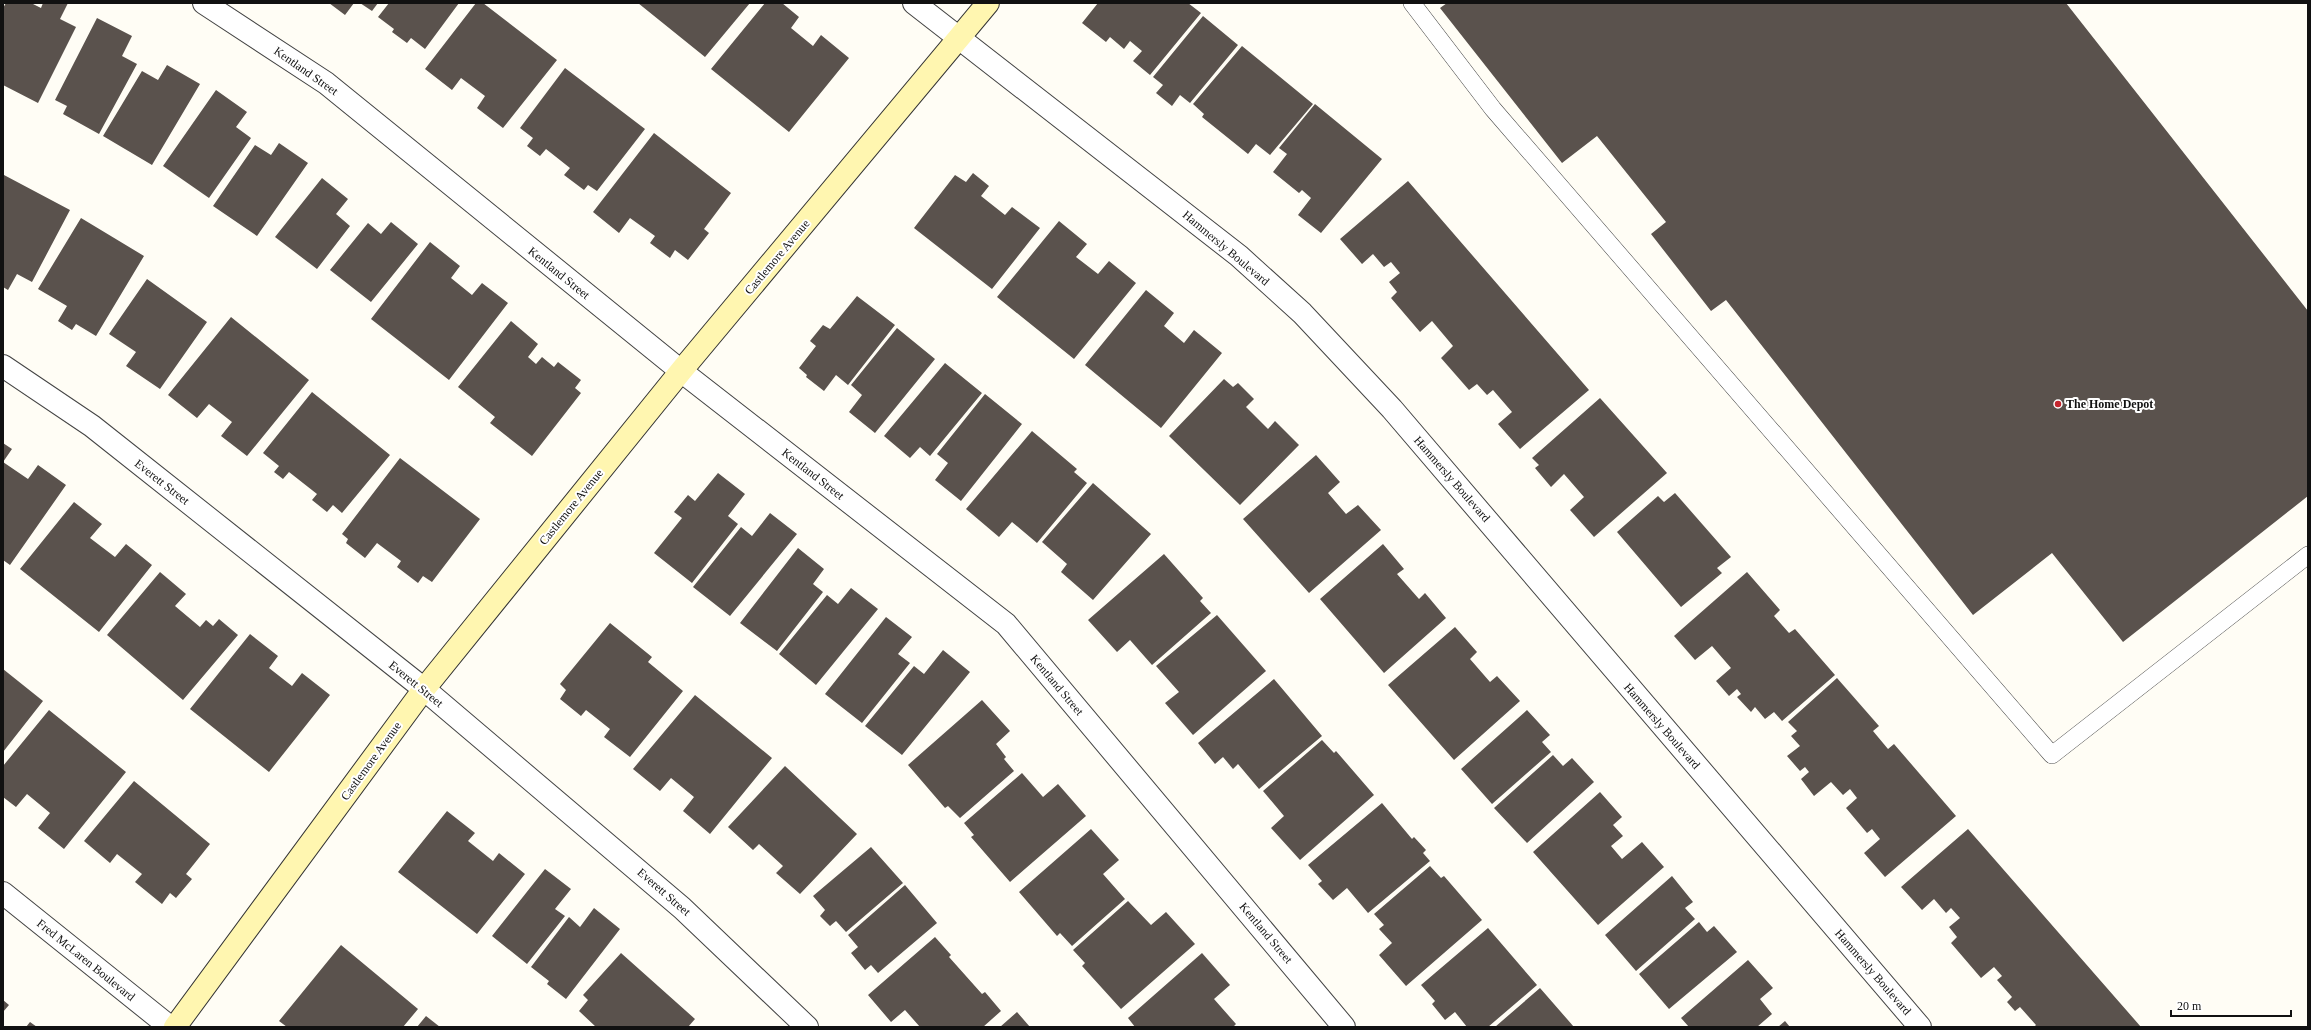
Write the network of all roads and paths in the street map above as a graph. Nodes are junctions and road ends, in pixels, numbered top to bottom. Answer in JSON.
{"nodes":[{"id":1,"x":204,"y":3,"type":"edge"},
{"id":2,"x":914,"y":3,"type":"edge"},
{"id":3,"x":988,"y":3,"type":"edge"},
{"id":4,"x":1412,"y":3,"type":"edge"},
{"id":5,"x":960,"y":37,"type":"junction"},
{"id":6,"x":3,"y":366,"type":"edge"},
{"id":7,"x":680,"y":371,"type":"junction"},
{"id":8,"x":2308,"y":555,"type":"edge"},
{"id":9,"x":424,"y":689,"type":"junction"},
{"id":10,"x":3,"y":893,"type":"edge"},
{"id":11,"x":170,"y":1027,"type":"edge"},
{"id":12,"x":175,"y":1027,"type":"edge"},
{"id":13,"x":807,"y":1027,"type":"edge"},
{"id":14,"x":1344,"y":1027,"type":"edge"},
{"id":15,"x":1920,"y":1027,"type":"edge"}],
"edges":[{"from":1,"to":7,"type":"street","name":"Kentland Street"},
{"from":2,"to":5,"type":"street","name":"Hammersly Boulevard"},
{"from":3,"to":5,"type":"street","name":"Castlemore Avenue"},
{"from":4,"to":8,"type":"lane"},
{"from":5,"to":7,"type":"street","name":"Castlemore Avenue"},
{"from":5,"to":15,"type":"street","name":"Hammersly Boulevard"},
{"from":6,"to":9,"type":"street","name":"Everett Street"},
{"from":7,"to":9,"type":"street","name":"Castlemore Avenue"},
{"from":7,"to":14,"type":"street","name":"Kentland Street"},
{"from":9,"to":12,"type":"street","name":"Castlemore Avenue"},
{"from":9,"to":13,"type":"street","name":"Everett Street"},
{"from":10,"to":11,"type":"street","name":"Fred McLaren Boulevard"}]}
